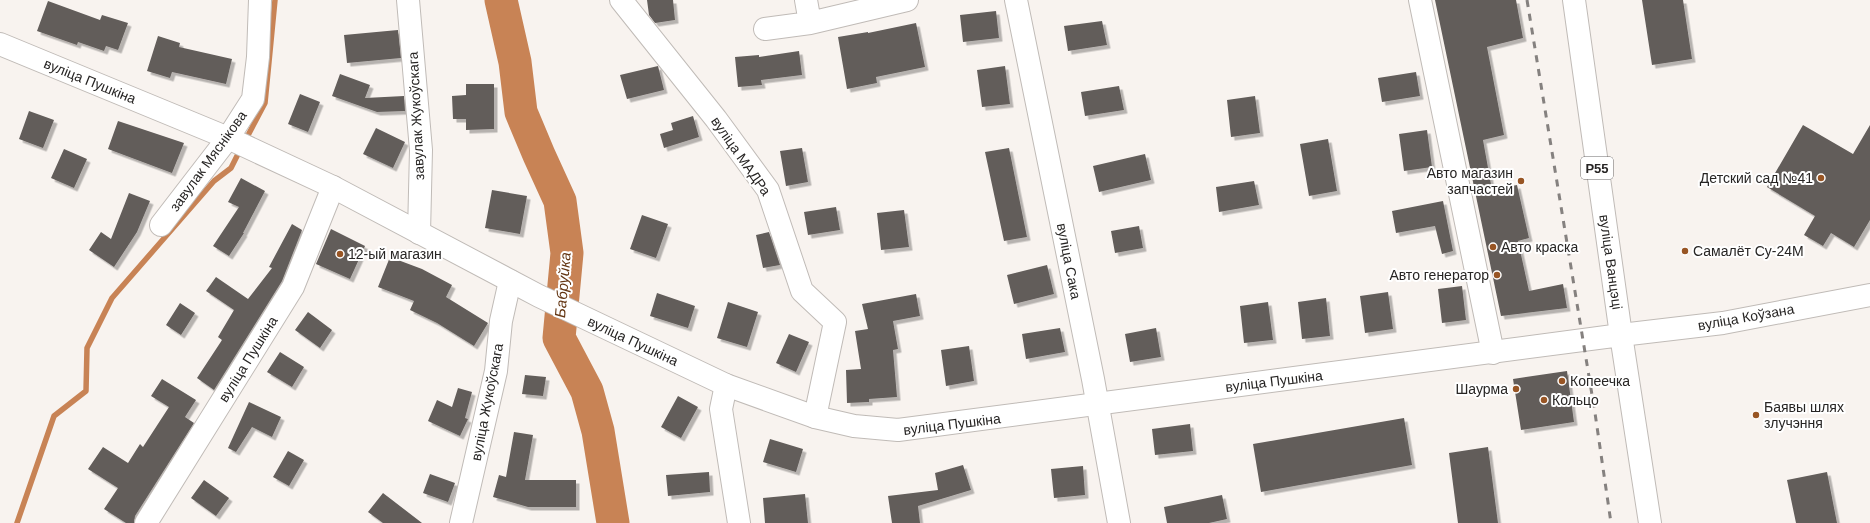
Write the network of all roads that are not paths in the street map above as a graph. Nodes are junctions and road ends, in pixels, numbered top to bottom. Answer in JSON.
{"nodes":[{"id":1,"x":260,"y":0,"type":"edge"},
{"id":2,"x":408,"y":0,"type":"edge"},
{"id":3,"x":621,"y":0,"type":"edge"},
{"id":4,"x":806,"y":0,"type":"edge"},
{"id":5,"x":907,"y":0,"type":"edge"},
{"id":6,"x":1016,"y":0,"type":"edge"},
{"id":7,"x":1420,"y":0,"type":"edge"},
{"id":8,"x":1574,"y":0,"type":"edge"},
{"id":9,"x":810,"y":23,"type":"junction"},
{"id":10,"x":765,"y":28,"type":"dead end"},
{"id":11,"x":0,"y":44,"type":"edge"},
{"id":12,"x":238,"y":143,"type":"junction"},
{"id":13,"x":333,"y":187,"type":"junction"},
{"id":14,"x":161,"y":225,"type":"dead end"},
{"id":15,"x":419,"y":233,"type":"junction"},
{"id":16,"x":510,"y":281,"type":"junction"},
{"id":17,"x":1870,"y":295,"type":"edge"},
{"id":18,"x":1621,"y":335,"type":"junction"},
{"id":19,"x":1493,"y":353,"type":"junction"},
{"id":20,"x":726,"y":385,"type":"junction"},
{"id":21,"x":1097,"y":404,"type":"junction"},
{"id":22,"x":815,"y":417,"type":"junction"},
{"id":23,"x":146,"y":523,"type":"edge"},
{"id":24,"x":461,"y":523,"type":"edge"},
{"id":25,"x":739,"y":523,"type":"edge"},
{"id":26,"x":1119,"y":523,"type":"edge"},
{"id":27,"x":1650,"y":523,"type":"edge"}],
"edges":[{"from":1,"to":12,"type":"street","name":"завулак Мяснікова"},
{"from":2,"to":15,"type":"street","name":"завулак Жукоўскага"},
{"from":3,"to":22,"type":"street","name":"вуліца МАДРа"},
{"from":4,"to":9,"type":"street"},
{"from":5,"to":9,"type":"street"},
{"from":6,"to":21,"type":"street","name":"вуліца Сака"},
{"from":7,"to":19,"type":"street"},
{"from":8,"to":18,"type":"street","name":"вуліца Ванцэці","number":"Р55"},
{"from":9,"to":10,"type":"street"},
{"from":11,"to":12,"type":"street","name":"вуліца Пушкіна"},
{"from":12,"to":13,"type":"street","name":"вуліца Пушкіна"},
{"from":12,"to":14,"type":"street","name":"завулак Мяснікова"},
{"from":13,"to":15,"type":"street","name":"вуліца Пушкіна"},
{"from":13,"to":23,"type":"street","name":"вуліца Пушкіна"},
{"from":15,"to":16,"type":"street","name":"вуліца Пушкіна"},
{"from":16,"to":20,"type":"street","name":"вуліца Пушкіна"},
{"from":16,"to":24,"type":"street","name":"вуліца Жукоўскага"},
{"from":17,"to":18,"type":"street","name":"вуліца Коўзана"},
{"from":18,"to":19,"type":"street","name":"вуліца Пушкіна"},
{"from":18,"to":27,"type":"street","name":"вуліца Ванцэці","number":"Р55"},
{"from":19,"to":21,"type":"street","name":"вуліца Пушкіна"},
{"from":20,"to":22,"type":"street","name":"вуліца Пушкіна"},
{"from":20,"to":25,"type":"street"},
{"from":21,"to":22,"type":"street","name":"вуліца Пушкіна"},
{"from":21,"to":26,"type":"street","name":"вуліца Сака"}]}
